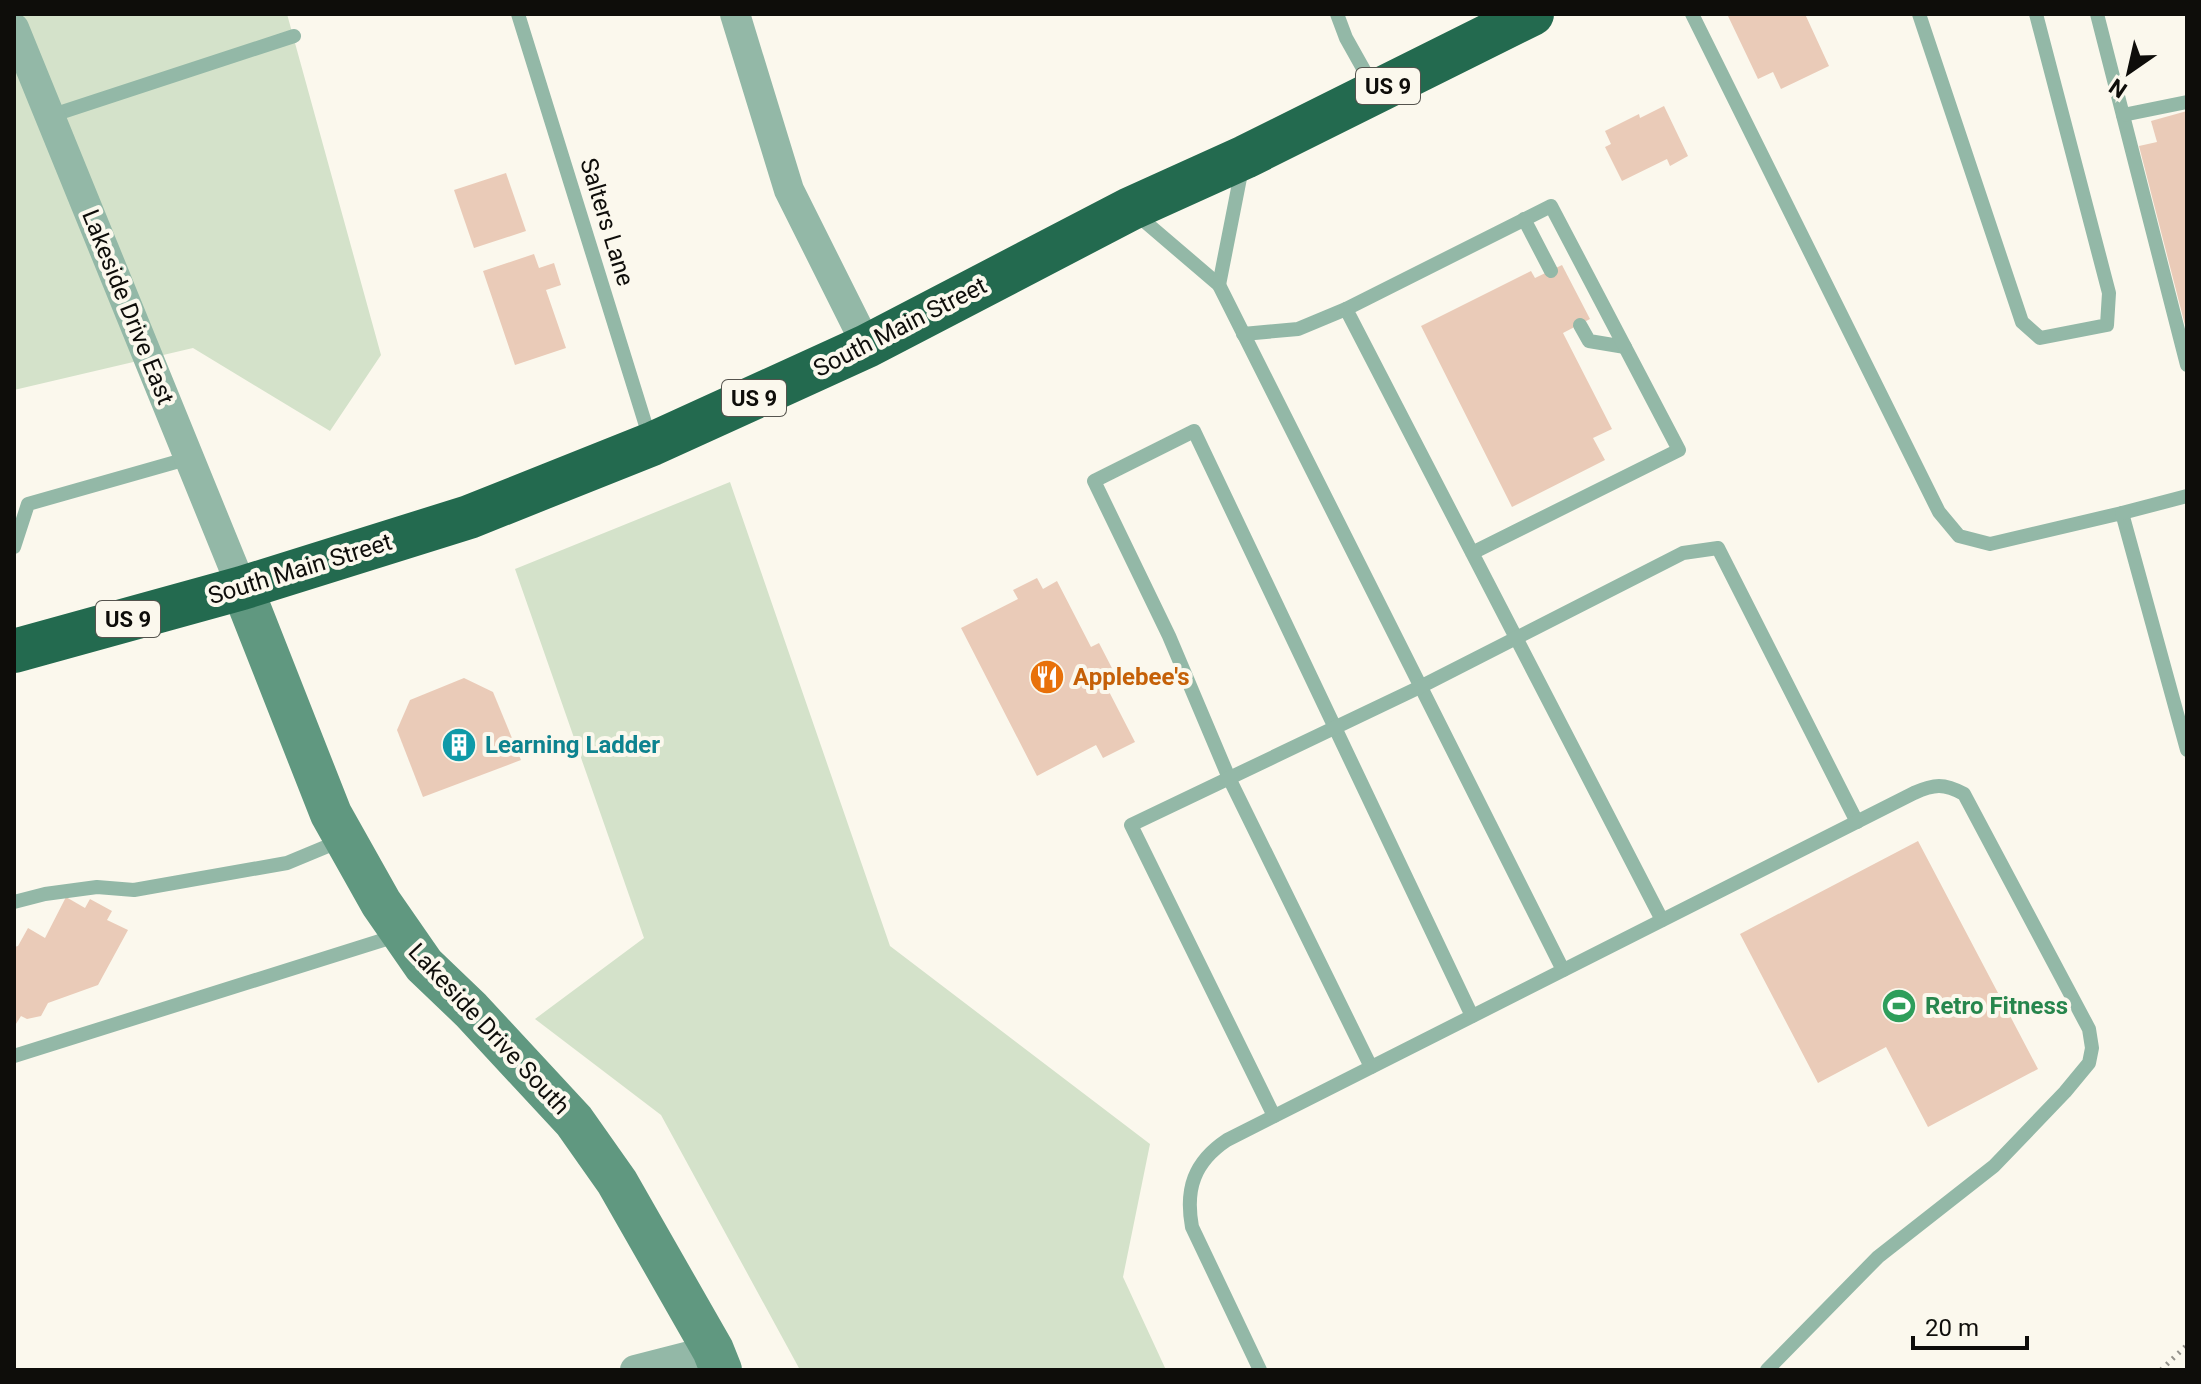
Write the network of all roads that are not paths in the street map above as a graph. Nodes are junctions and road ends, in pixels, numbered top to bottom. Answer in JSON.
{"nodes":[{"id":1,"x":518,"y":14,"type":"edge"},
{"id":2,"x":735,"y":14,"type":"edge"},
{"id":3,"x":1337,"y":14,"type":"edge"},
{"id":4,"x":1532,"y":14,"type":"edge"},
{"id":5,"x":1692,"y":14,"type":"edge"},
{"id":6,"x":1919,"y":14,"type":"edge"},
{"id":7,"x":2036,"y":14,"type":"edge"},
{"id":8,"x":2097,"y":14,"type":"edge"},
{"id":9,"x":14,"y":28,"type":"edge"},
{"id":10,"x":294,"y":36,"type":"dead end"},
{"id":11,"x":1376,"y":92,"type":"junction"},
{"id":12,"x":2187,"y":102,"type":"edge"},
{"id":13,"x":2123,"y":115,"type":"junction"},
{"id":14,"x":50,"y":116,"type":"junction"},
{"id":15,"x":1245,"y":157,"type":"junction"},
{"id":16,"x":1130,"y":209,"type":"junction"},
{"id":17,"x":1524,"y":219,"type":"junction"},
{"id":18,"x":1551,"y":271,"type":"dead end"},
{"id":19,"x":1219,"y":285,"type":"junction"},
{"id":20,"x":1346,"y":309,"type":"junction"},
{"id":21,"x":1580,"y":325,"type":"dead end"},
{"id":22,"x":1243,"y":334,"type":"junction"},
{"id":23,"x":867,"y":346,"type":"junction"},
{"id":24,"x":1625,"y":347,"type":"junction"},
{"id":25,"x":2187,"y":365,"type":"edge"},
{"id":26,"x":652,"y":444,"type":"junction"},
{"id":27,"x":190,"y":458,"type":"junction"},
{"id":28,"x":2187,"y":496,"type":"edge"},
{"id":29,"x":2122,"y":513,"type":"junction"},
{"id":30,"x":14,"y":547,"type":"edge"},
{"id":31,"x":1472,"y":553,"type":"junction"},
{"id":32,"x":242,"y":588,"type":"junction"},
{"id":33,"x":1516,"y":638,"type":"junction"},
{"id":34,"x":14,"y":651,"type":"edge"},
{"id":35,"x":1420,"y":687,"type":"junction"},
{"id":36,"x":1335,"y":728,"type":"junction"},
{"id":37,"x":2187,"y":750,"type":"edge"},
{"id":38,"x":1229,"y":778,"type":"junction"},
{"id":39,"x":1857,"y":822,"type":"junction"},
{"id":40,"x":344,"y":839,"type":"junction"},
{"id":41,"x":14,"y":902,"type":"edge"},
{"id":42,"x":1662,"y":920,"type":"junction"},
{"id":43,"x":403,"y":934,"type":"junction"},
{"id":44,"x":1563,"y":970,"type":"junction"},
{"id":45,"x":1472,"y":1016,"type":"junction"},
{"id":46,"x":14,"y":1056,"type":"edge"},
{"id":47,"x":1371,"y":1067,"type":"junction"},
{"id":48,"x":1274,"y":1116,"type":"junction"},
{"id":49,"x":717,"y":1360,"type":"edge"},
{"id":50,"x":635,"y":1370,"type":"edge"},
{"id":51,"x":1260,"y":1370,"type":"edge"},
{"id":52,"x":1767,"y":1370,"type":"edge"}],
"edges":[{"from":1,"to":26,"type":"lane","name":"Salters Lane"},
{"from":2,"to":23,"type":"street"},
{"from":3,"to":11,"type":"lane"},
{"from":4,"to":11,"type":"highway","name":"South Main Street","number":"US 9"},
{"from":5,"to":29,"type":"lane"},
{"from":6,"to":7,"type":"lane"},
{"from":8,"to":13,"type":"lane"},
{"from":9,"to":14,"type":"street","name":"Lakeside Drive East"},
{"from":10,"to":14,"type":"lane"},
{"from":11,"to":15,"type":"highway","name":"South Main Street","number":"US 9"},
{"from":12,"to":13,"type":"lane"},
{"from":13,"to":25,"type":"lane"},
{"from":14,"to":27,"type":"street","name":"Lakeside Drive East"},
{"from":15,"to":16,"type":"highway","name":"South Main Street","number":"US 9"},
{"from":15,"to":19,"type":"lane"},
{"from":16,"to":19,"type":"lane"},
{"from":16,"to":23,"type":"highway","name":"South Main Street","number":"US 9"},
{"from":17,"to":18,"type":"lane"},
{"from":17,"to":20,"type":"lane"},
{"from":17,"to":24,"type":"lane"},
{"from":19,"to":22,"type":"lane"},
{"from":20,"to":22,"type":"lane"},
{"from":20,"to":31,"type":"lane"},
{"from":21,"to":24,"type":"lane"},
{"from":22,"to":35,"type":"lane"},
{"from":23,"to":26,"type":"highway","name":"South Main Street","number":"US 9"},
{"from":24,"to":31,"type":"lane"},
{"from":26,"to":32,"type":"highway","name":"South Main Street","number":"US 9"},
{"from":27,"to":30,"type":"lane"},
{"from":27,"to":32,"type":"street","name":"Lakeside Drive East"},
{"from":28,"to":29,"type":"lane"},
{"from":29,"to":37,"type":"lane"},
{"from":31,"to":33,"type":"lane"},
{"from":32,"to":34,"type":"highway","name":"South Main Street","number":"US 9"},
{"from":32,"to":40,"type":"street","name":"Lakeside Drive South"},
{"from":33,"to":35,"type":"lane"},
{"from":33,"to":39,"type":"lane"},
{"from":33,"to":42,"type":"lane"},
{"from":35,"to":36,"type":"lane"},
{"from":35,"to":44,"type":"lane"},
{"from":36,"to":38,"type":"lane"},
{"from":36,"to":38,"type":"lane"},
{"from":36,"to":45,"type":"lane"},
{"from":38,"to":47,"type":"lane"},
{"from":38,"to":48,"type":"lane"},
{"from":39,"to":42,"type":"lane"},
{"from":39,"to":52,"type":"lane"},
{"from":40,"to":41,"type":"lane"},
{"from":40,"to":43,"type":"street","name":"Lakeside Drive South"},
{"from":42,"to":44,"type":"lane"},
{"from":43,"to":46,"type":"lane"},
{"from":43,"to":49,"type":"street","name":"Lakeside Drive South"},
{"from":44,"to":45,"type":"lane"},
{"from":45,"to":47,"type":"lane"},
{"from":47,"to":48,"type":"lane"},
{"from":48,"to":51,"type":"lane"},
{"from":49,"to":50,"type":"street"}]}
